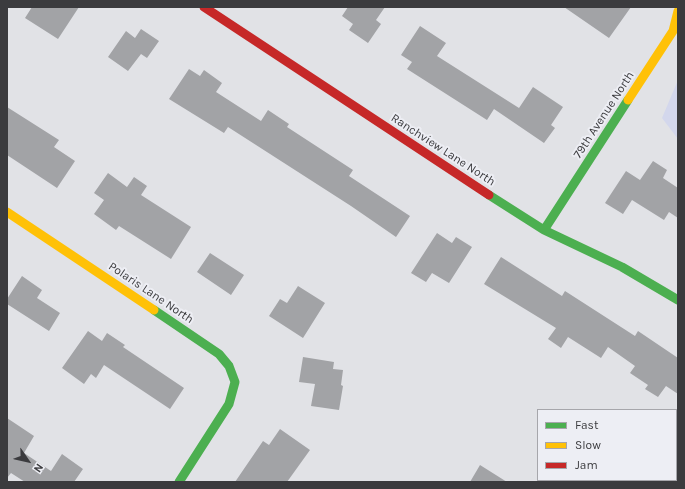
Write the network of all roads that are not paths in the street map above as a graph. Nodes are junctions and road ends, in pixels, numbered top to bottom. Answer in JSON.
{"nodes":[{"id":1,"x":204,"y":7,"type":"edge"},
{"id":2,"x":678,"y":11,"type":"edge"},
{"id":3,"x":7,"y":212,"type":"edge"},
{"id":4,"x":544,"y":230,"type":"junction"},
{"id":5,"x":678,"y":300,"type":"edge"},
{"id":6,"x":179,"y":482,"type":"edge"}],
"edges":[{"from":1,"to":4,"type":"street","name":"Ranchview Lane North"},
{"from":2,"to":4,"type":"street","name":"79th Avenue North"},
{"from":3,"to":6,"type":"street","name":"Polaris Lane North"},
{"from":4,"to":5,"type":"street","name":"Ranchview Lane North"}]}
